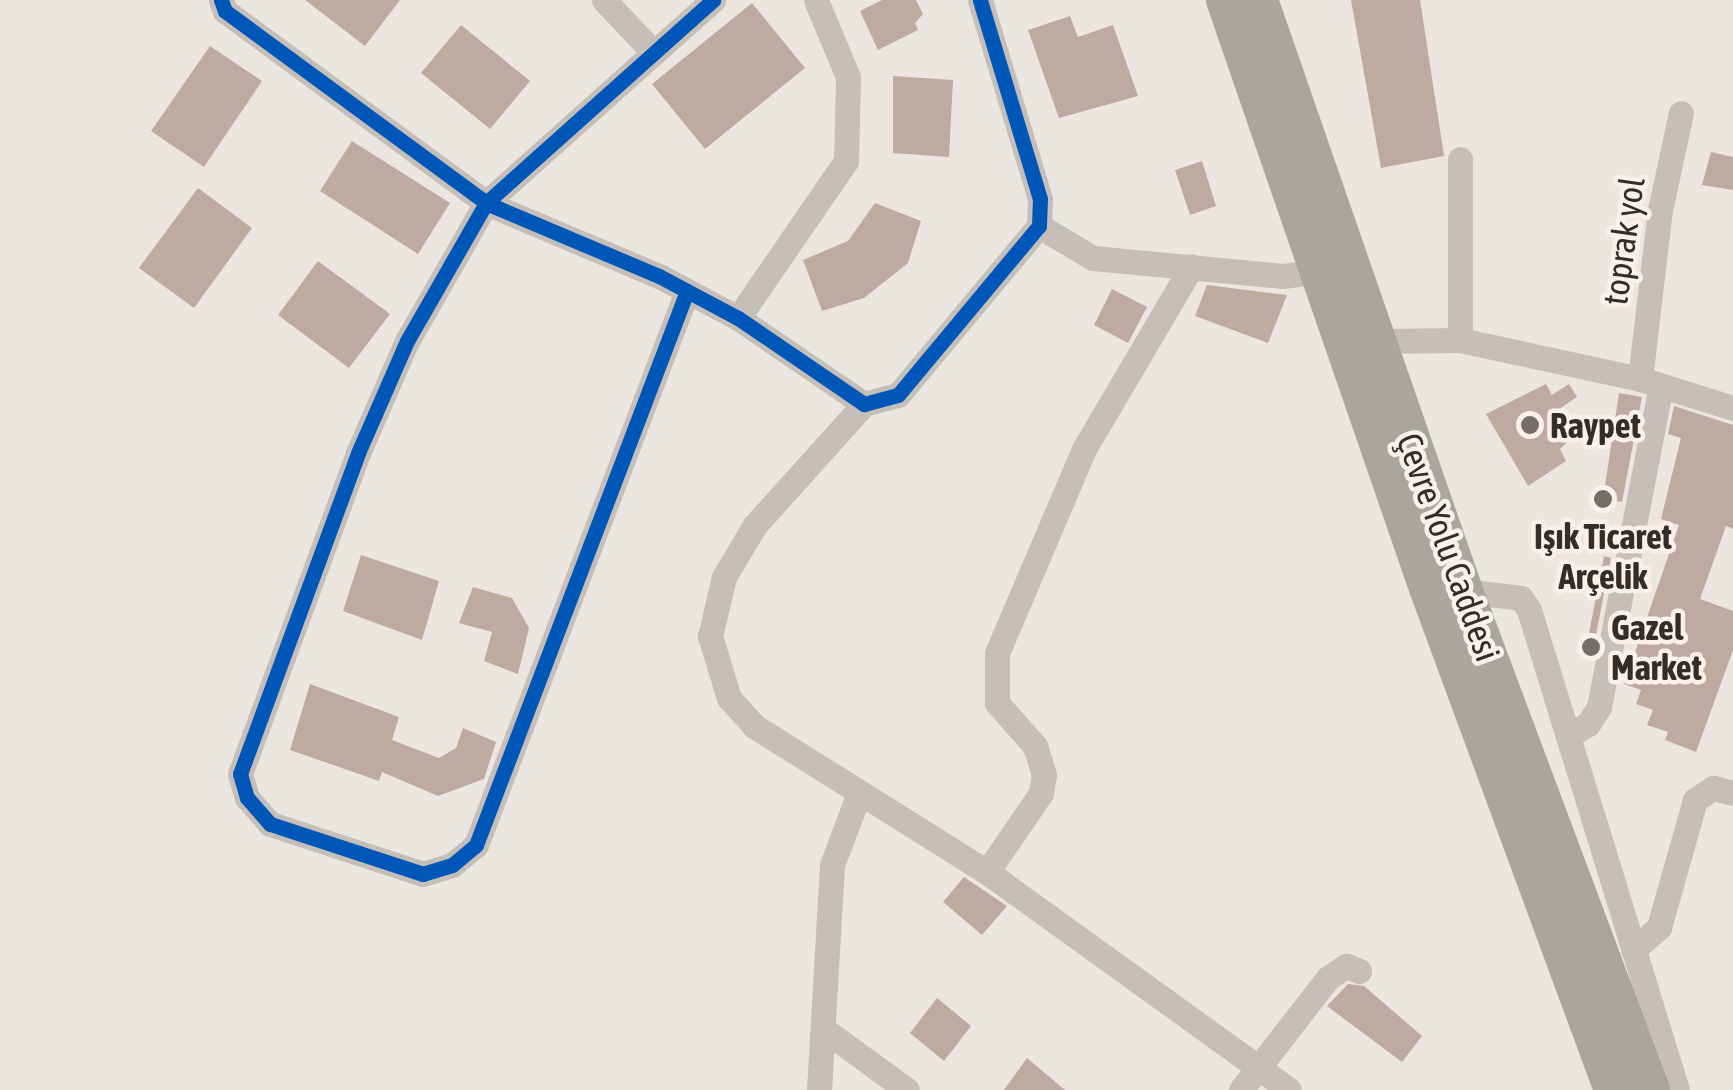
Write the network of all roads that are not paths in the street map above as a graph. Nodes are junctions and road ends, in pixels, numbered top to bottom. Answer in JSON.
{"nodes":[{"id":1,"x":221,"y":0,"type":"edge"},
{"id":2,"x":604,"y":0,"type":"edge"},
{"id":3,"x":713,"y":0,"type":"edge"},
{"id":4,"x":816,"y":0,"type":"edge"},
{"id":5,"x":980,"y":0,"type":"edge"},
{"id":6,"x":1224,"y":0,"type":"edge"},
{"id":7,"x":1259,"y":0,"type":"edge"},
{"id":8,"x":654,"y":52,"type":"junction"},
{"id":9,"x":1681,"y":113,"type":"dead end"},
{"id":10,"x":1460,"y":160,"type":"dead end"},
{"id":11,"x":486,"y":203,"type":"junction"},
{"id":12,"x":1039,"y":226,"type":"junction"},
{"id":13,"x":1192,"y":266,"type":"junction"},
{"id":14,"x":1317,"y":271,"type":"junction"},
{"id":15,"x":687,"y":291,"type":"junction"},
{"id":16,"x":738,"y":318,"type":"junction"},
{"id":17,"x":1460,"y":340,"type":"junction"},
{"id":18,"x":1376,"y":341,"type":"junction"},
{"id":19,"x":1650,"y":382,"type":"junction"},
{"id":20,"x":864,"y":404,"type":"junction"},
{"id":21,"x":1733,"y":408,"type":"edge"},
{"id":22,"x":1464,"y":591,"type":"junction"},
{"id":23,"x":1569,"y":735,"type":"junction"},
{"id":24,"x":1733,"y":792,"type":"edge"},
{"id":25,"x":858,"y":796,"type":"junction"},
{"id":26,"x":987,"y":872,"type":"junction"},
{"id":27,"x":1633,"y":950,"type":"junction"},
{"id":28,"x":1360,"y":970,"type":"dead end"},
{"id":29,"x":826,"y":1031,"type":"junction"},
{"id":30,"x":1259,"y":1068,"type":"junction"},
{"id":31,"x":818,"y":1090,"type":"edge"},
{"id":32,"x":906,"y":1090,"type":"edge"},
{"id":33,"x":1242,"y":1090,"type":"edge"},
{"id":34,"x":1289,"y":1090,"type":"edge"},
{"id":35,"x":1612,"y":1090,"type":"edge"},
{"id":36,"x":1651,"y":1090,"type":"edge"},
{"id":37,"x":1677,"y":1090,"type":"edge"}],
"edges":[{"from":1,"to":11,"type":"street"},
{"from":2,"to":8,"type":"street"},
{"from":3,"to":8,"type":"street"},
{"from":4,"to":16,"type":"street"},
{"from":5,"to":12,"type":"street"},
{"from":6,"to":14,"type":"highway","name":"Çevre Yolu Caddesi"},
{"from":7,"to":18,"type":"highway","name":"Çevre Yolu Caddesi"},
{"from":8,"to":11,"type":"street"},
{"from":9,"to":19,"type":"street","name":"toprak yol"},
{"from":10,"to":17,"type":"street"},
{"from":11,"to":15,"type":"street"},
{"from":11,"to":15,"type":"street"},
{"from":12,"to":13,"type":"street"},
{"from":12,"to":20,"type":"street"},
{"from":13,"to":14,"type":"street"},
{"from":13,"to":26,"type":"street"},
{"from":14,"to":35,"type":"highway","name":"Çevre Yolu Caddesi"},
{"from":15,"to":16,"type":"street"},
{"from":16,"to":20,"type":"street"},
{"from":17,"to":18,"type":"street"},
{"from":17,"to":19,"type":"street"},
{"from":18,"to":22,"type":"highway","name":"Çevre Yolu Caddesi"},
{"from":19,"to":21,"type":"street"},
{"from":19,"to":23,"type":"street","name":"toprak yol"},
{"from":20,"to":25,"type":"street"},
{"from":22,"to":23,"type":"street"},
{"from":22,"to":36,"type":"highway","name":"Çevre Yolu Caddesi"},
{"from":23,"to":27,"type":"street"},
{"from":24,"to":27,"type":"street"},
{"from":25,"to":26,"type":"street"},
{"from":25,"to":29,"type":"street"},
{"from":26,"to":30,"type":"street"},
{"from":27,"to":37,"type":"street"},
{"from":28,"to":30,"type":"street"},
{"from":29,"to":31,"type":"street"},
{"from":29,"to":32,"type":"street"},
{"from":30,"to":33,"type":"street"},
{"from":30,"to":34,"type":"street"}]}
